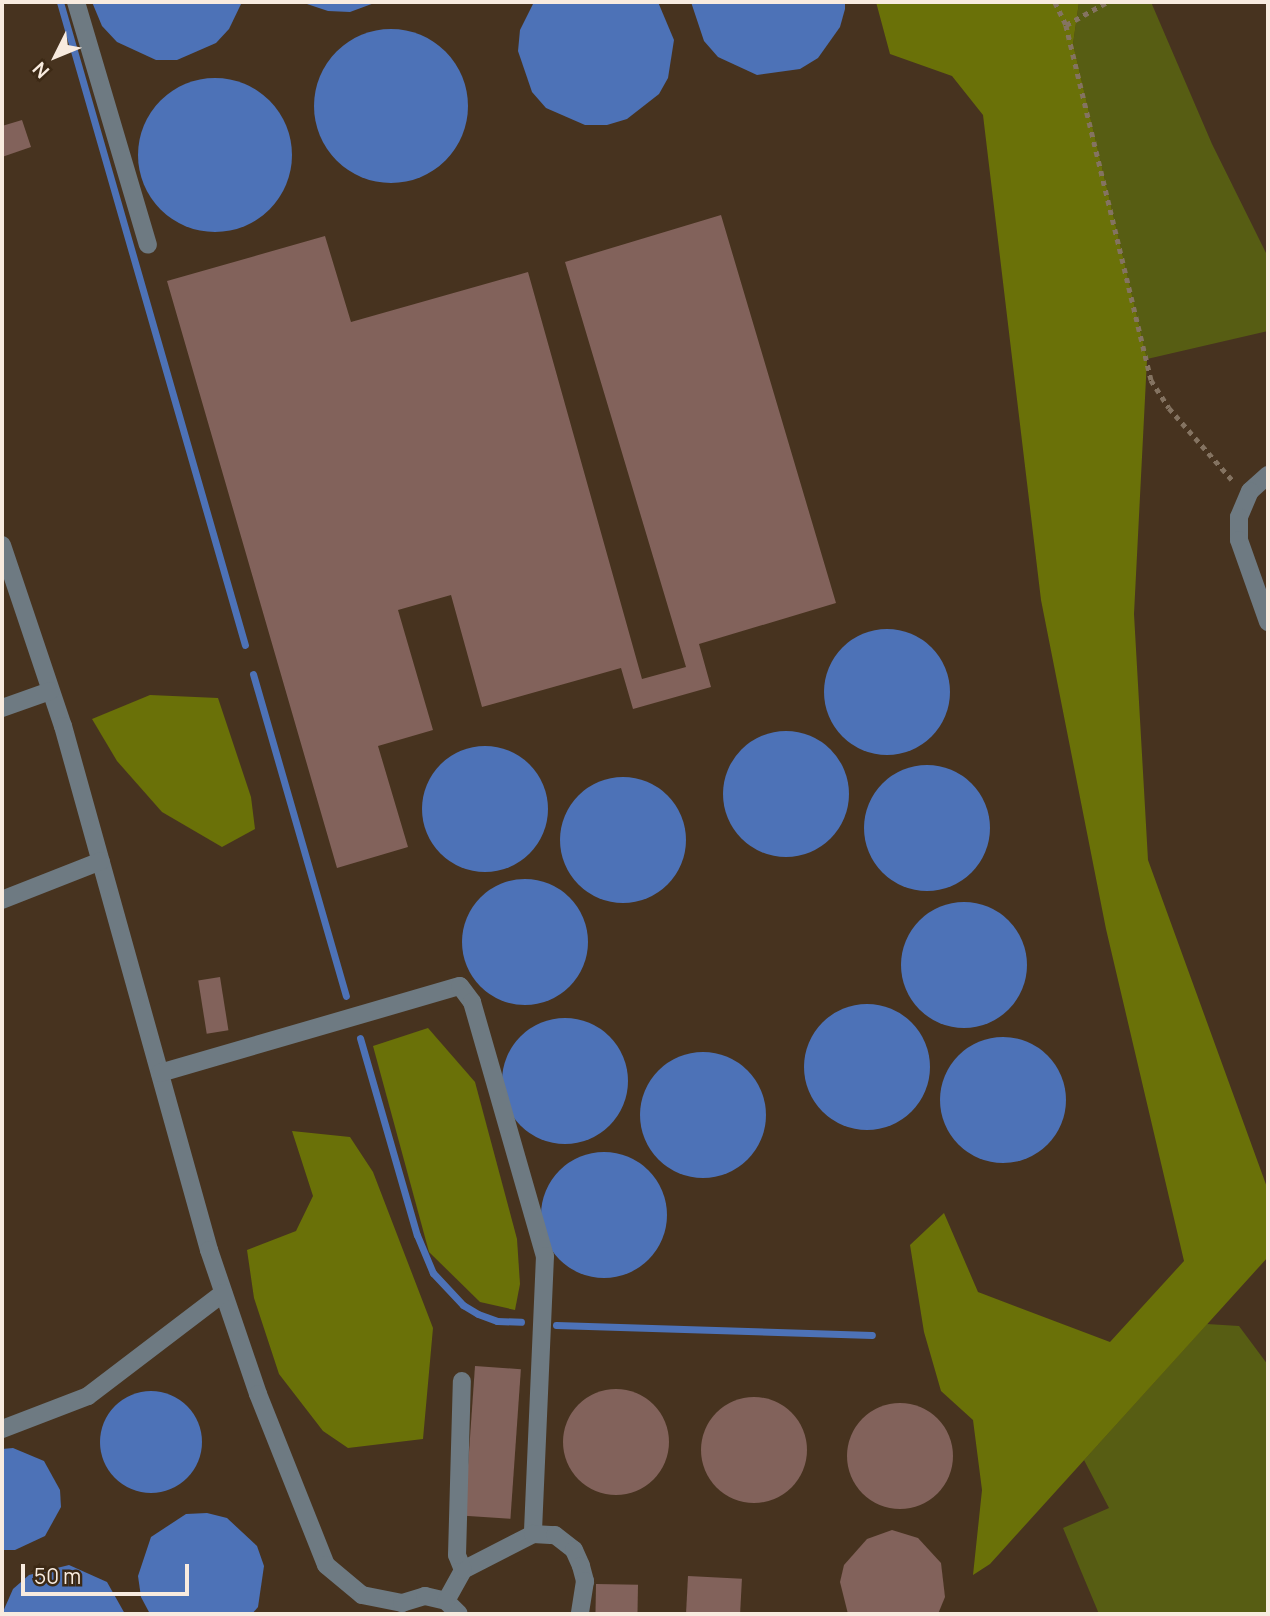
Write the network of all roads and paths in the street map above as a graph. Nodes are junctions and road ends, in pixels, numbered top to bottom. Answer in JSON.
{"nodes":[{"id":1,"x":76,"y":2,"type":"edge"},
{"id":2,"x":1055,"y":2,"type":"edge"},
{"id":3,"x":1107,"y":2,"type":"edge"},
{"id":4,"x":1066,"y":25,"type":"junction"},
{"id":5,"x":148,"y":245,"type":"dead end"},
{"id":6,"x":1268,"y":475,"type":"edge"},
{"id":7,"x":1246,"y":496,"type":"junction"},
{"id":8,"x":2,"y":545,"type":"edge"},
{"id":9,"x":1268,"y":622,"type":"edge"},
{"id":10,"x":50,"y":691,"type":"junction"},
{"id":11,"x":2,"y":708,"type":"edge"},
{"id":12,"x":101,"y":862,"type":"junction"},
{"id":13,"x":2,"y":900,"type":"edge"},
{"id":14,"x":160,"y":1073,"type":"junction"},
{"id":15,"x":223,"y":1293,"type":"junction"},
{"id":16,"x":462,"y":1381,"type":"dead end"},
{"id":17,"x":2,"y":1429,"type":"edge"},
{"id":18,"x":533,"y":1534,"type":"junction"},
{"id":19,"x":463,"y":1570,"type":"junction"},
{"id":20,"x":446,"y":1601,"type":"junction"},
{"id":21,"x":459,"y":1614,"type":"edge"},
{"id":22,"x":580,"y":1614,"type":"edge"}],
"edges":[{"from":1,"to":5,"type":"street"},
{"from":2,"to":4,"type":"path"},
{"from":3,"to":4,"type":"path"},
{"from":4,"to":7,"type":"path"},
{"from":6,"to":7,"type":"street"},
{"from":7,"to":9,"type":"street"},
{"from":8,"to":10,"type":"street"},
{"from":10,"to":11,"type":"street"},
{"from":10,"to":12,"type":"street"},
{"from":12,"to":13,"type":"street"},
{"from":12,"to":14,"type":"street"},
{"from":14,"to":15,"type":"street"},
{"from":14,"to":18,"type":"street"},
{"from":15,"to":17,"type":"street"},
{"from":15,"to":20,"type":"street"},
{"from":16,"to":19,"type":"street"},
{"from":18,"to":19,"type":"street"},
{"from":18,"to":22,"type":"street"},
{"from":19,"to":20,"type":"street"},
{"from":20,"to":21,"type":"street"}]}
